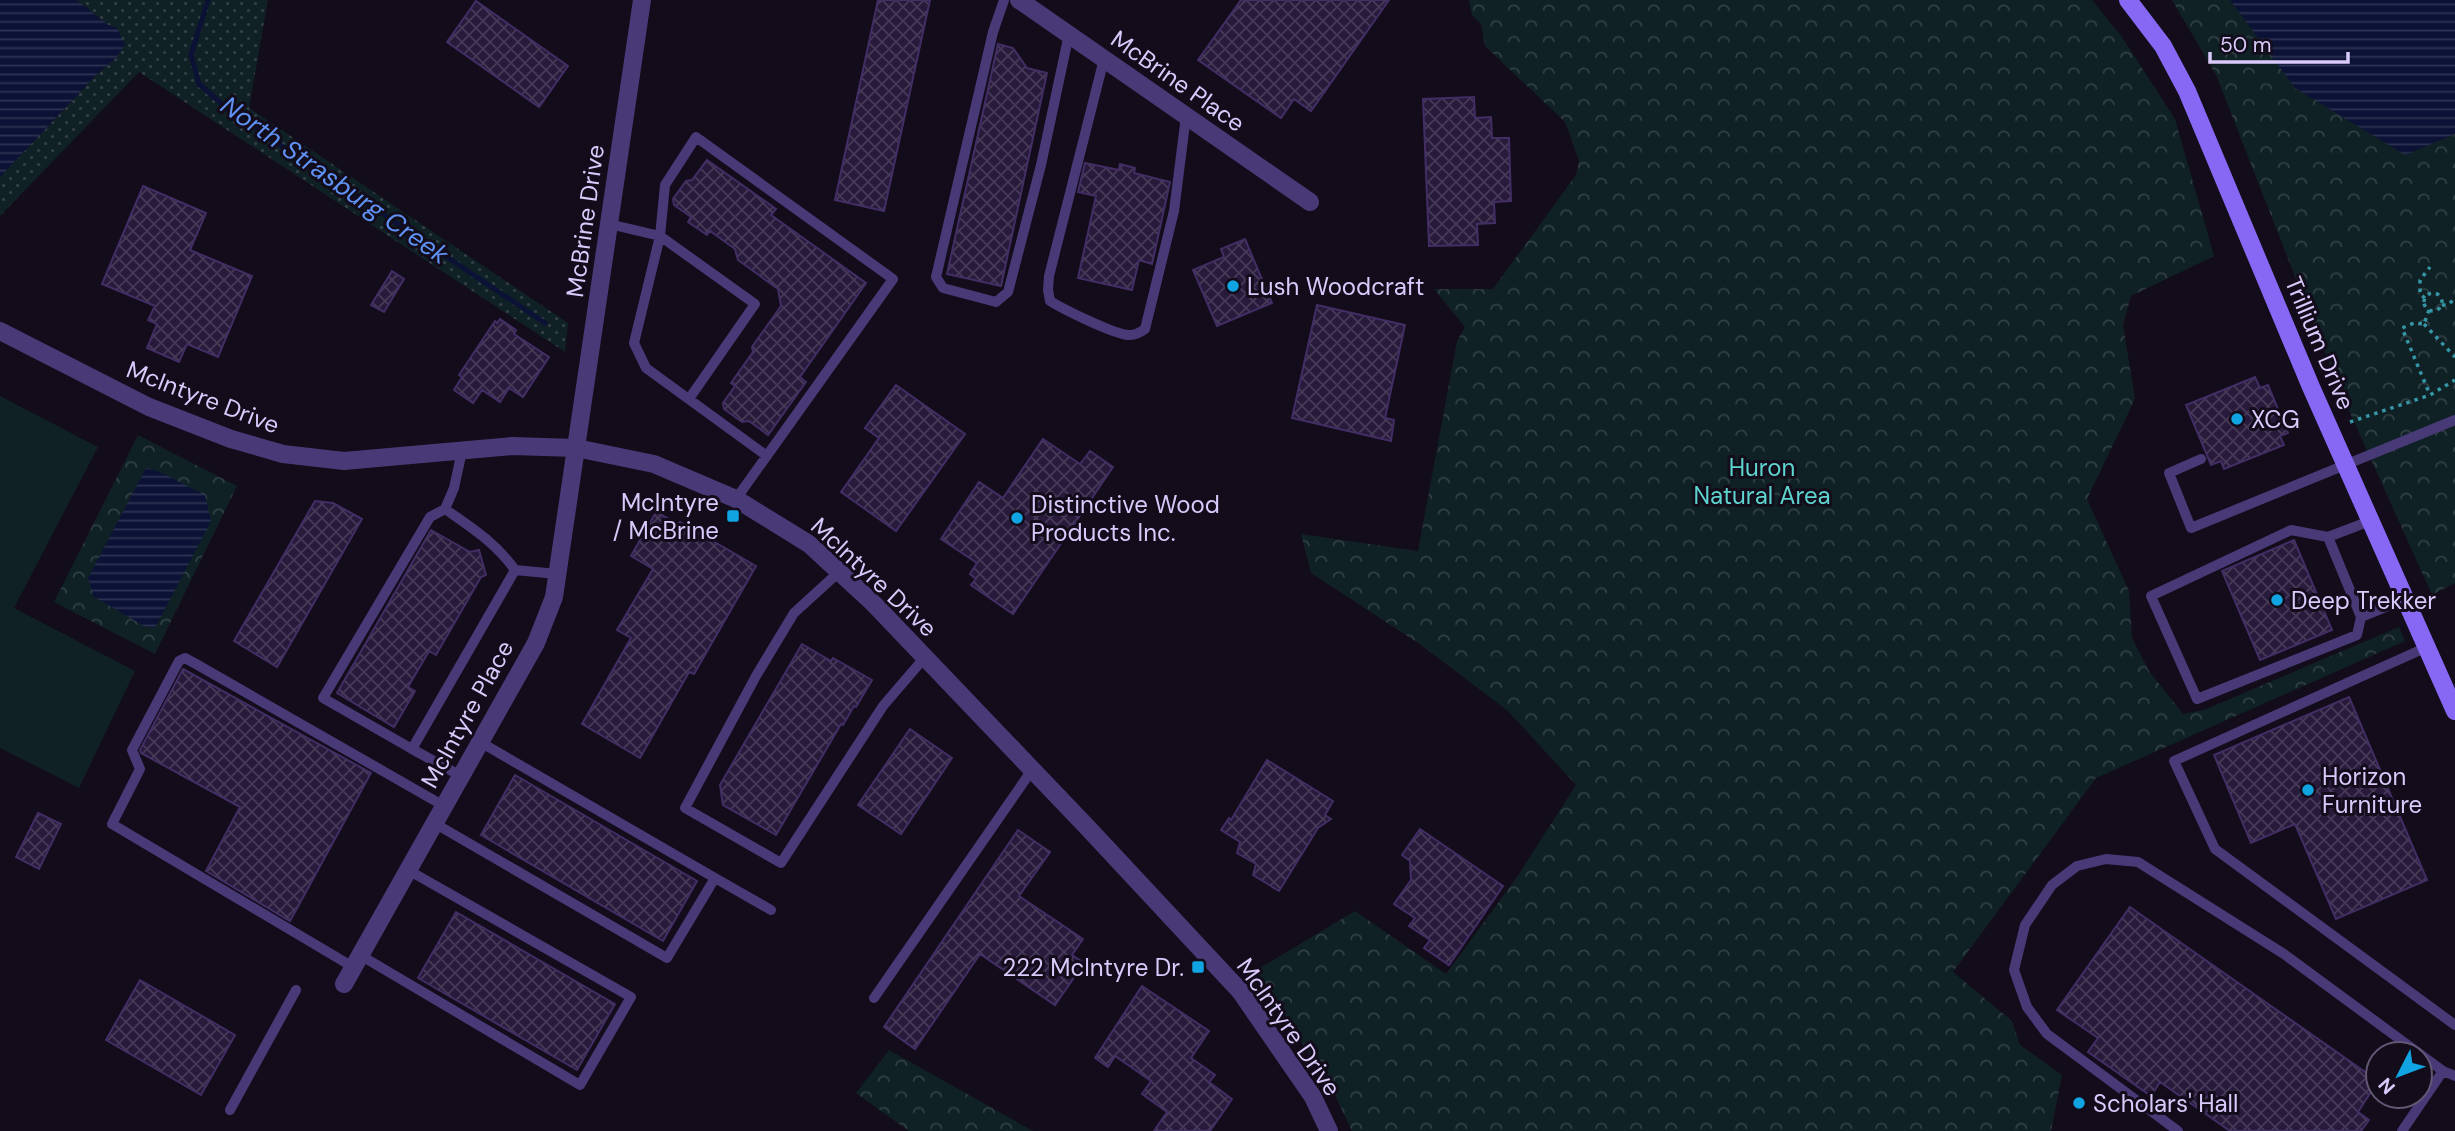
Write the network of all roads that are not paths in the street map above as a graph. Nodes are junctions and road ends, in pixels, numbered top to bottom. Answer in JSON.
{"nodes":[{"id":1,"x":642,"y":0,"type":"edge"},
{"id":2,"x":1003,"y":0,"type":"edge"},
{"id":3,"x":1019,"y":0,"type":"edge"},
{"id":4,"x":2129,"y":0,"type":"edge"},
{"id":5,"x":1069,"y":34,"type":"junction"},
{"id":6,"x":1104,"y":59,"type":"junction"},
{"id":7,"x":1186,"y":116,"type":"junction"},
{"id":8,"x":1310,"y":202,"type":"dead end"},
{"id":9,"x":609,"y":224,"type":"junction"},
{"id":10,"x":660,"y":236,"type":"junction"},
{"id":11,"x":0,"y":331,"type":"edge"},
{"id":12,"x":689,"y":399,"type":"junction"},
{"id":13,"x":2455,"y":420,"type":"edge"},
{"id":14,"x":576,"y":448,"type":"junction"},
{"id":15,"x":462,"y":451,"type":"junction"},
{"id":16,"x":767,"y":456,"type":"junction"},
{"id":17,"x":2201,"y":459,"type":"dead end"},
{"id":18,"x":2345,"y":463,"type":"junction"},
{"id":19,"x":736,"y":499,"type":"junction"},
{"id":20,"x":445,"y":509,"type":"junction"},
{"id":21,"x":2370,"y":521,"type":"junction"},
{"id":22,"x":2328,"y":537,"type":"junction"},
{"id":23,"x":515,"y":570,"type":"junction"},
{"id":24,"x":839,"y":572,"type":"junction"},
{"id":25,"x":557,"y":575,"type":"junction"},
{"id":26,"x":2405,"y":598,"type":"junction"},
{"id":27,"x":2361,"y":617,"type":"junction"},
{"id":28,"x":2427,"y":647,"type":"junction"},
{"id":29,"x":925,"y":657,"type":"junction"},
{"id":30,"x":2455,"y":711,"type":"edge"},
{"id":31,"x":480,"y":742,"type":"junction"},
{"id":32,"x":412,"y":749,"type":"junction"},
{"id":33,"x":1032,"y":770,"type":"junction"},
{"id":34,"x":461,"y":776,"type":"junction"},
{"id":35,"x":444,"y":806,"type":"junction"},
{"id":36,"x":434,"y":823,"type":"junction"},
{"id":37,"x":408,"y":870,"type":"junction"},
{"id":38,"x":715,"y":878,"type":"junction"},
{"id":39,"x":771,"y":910,"type":"dead end"},
{"id":40,"x":357,"y":961,"type":"junction"},
{"id":41,"x":344,"y":984,"type":"dead end"},
{"id":42,"x":296,"y":990,"type":"dead end"},
{"id":43,"x":874,"y":998,"type":"dead end"},
{"id":44,"x":2455,"y":1025,"type":"edge"},
{"id":45,"x":2443,"y":1071,"type":"junction"},
{"id":46,"x":2455,"y":1076,"type":"edge"},
{"id":47,"x":230,"y":1110,"type":"dead end"},
{"id":48,"x":1329,"y":1131,"type":"edge"},
{"id":49,"x":2178,"y":1131,"type":"edge"},
{"id":50,"x":2402,"y":1131,"type":"edge"}],
"edges":[{"from":1,"to":9,"type":"street","name":"McBrine Drive"},
{"from":2,"to":5,"type":"lane"},
{"from":3,"to":5,"type":"street","name":"McBrine Place"},
{"from":4,"to":18,"type":"street","name":"Trillium Drive"},
{"from":5,"to":6,"type":"street","name":"McBrine Place"},
{"from":6,"to":7,"type":"street","name":"McBrine Place"},
{"from":6,"to":7,"type":"lane"},
{"from":7,"to":8,"type":"street","name":"McBrine Place"},
{"from":9,"to":10,"type":"lane"},
{"from":9,"to":14,"type":"street","name":"McBrine Drive"},
{"from":10,"to":12,"type":"lane"},
{"from":10,"to":12,"type":"lane"},
{"from":10,"to":16,"type":"lane"},
{"from":11,"to":15,"type":"street","name":"McIntyre Drive"},
{"from":12,"to":16,"type":"lane"},
{"from":13,"to":18,"type":"lane"},
{"from":14,"to":15,"type":"street","name":"McIntyre Drive"},
{"from":14,"to":19,"type":"street","name":"McIntyre Drive"},
{"from":14,"to":25,"type":"street","name":"McIntyre Place"},
{"from":15,"to":20,"type":"lane"},
{"from":16,"to":19,"type":"lane"},
{"from":17,"to":18,"type":"lane"},
{"from":18,"to":21,"type":"street","name":"Trillium Drive"},
{"from":19,"to":24,"type":"street","name":"McIntyre Drive"},
{"from":20,"to":23,"type":"lane"},
{"from":20,"to":32,"type":"lane"},
{"from":21,"to":22,"type":"lane"},
{"from":21,"to":26,"type":"street","name":"Trillium Drive"},
{"from":22,"to":27,"type":"lane"},
{"from":22,"to":27,"type":"lane"},
{"from":23,"to":25,"type":"lane"},
{"from":23,"to":32,"type":"lane"},
{"from":24,"to":29,"type":"street","name":"McIntyre Drive"},
{"from":24,"to":29,"type":"lane"},
{"from":25,"to":31,"type":"street","name":"McIntyre Place"},
{"from":26,"to":27,"type":"lane"},
{"from":26,"to":28,"type":"street","name":"Trillium Drive"},
{"from":28,"to":30,"type":"street","name":"Trillium Drive"},
{"from":28,"to":44,"type":"lane"},
{"from":29,"to":33,"type":"street","name":"McIntyre Drive"},
{"from":31,"to":34,"type":"street","name":"McIntyre Place"},
{"from":31,"to":38,"type":"lane"},
{"from":32,"to":34,"type":"lane"},
{"from":33,"to":43,"type":"lane"},
{"from":33,"to":48,"type":"street","name":"McIntyre Drive"},
{"from":34,"to":35,"type":"street","name":"McIntyre Place"},
{"from":35,"to":36,"type":"street","name":"McIntyre Place"},
{"from":35,"to":40,"type":"lane"},
{"from":36,"to":37,"type":"street","name":"McIntyre Place"},
{"from":36,"to":38,"type":"lane"},
{"from":37,"to":40,"type":"street","name":"McIntyre Place"},
{"from":37,"to":40,"type":"lane"},
{"from":38,"to":39,"type":"lane"},
{"from":40,"to":41,"type":"street","name":"McIntyre Place"},
{"from":42,"to":47,"type":"lane"},
{"from":45,"to":46,"type":"lane"},
{"from":45,"to":49,"type":"lane"},
{"from":45,"to":50,"type":"lane"}]}
